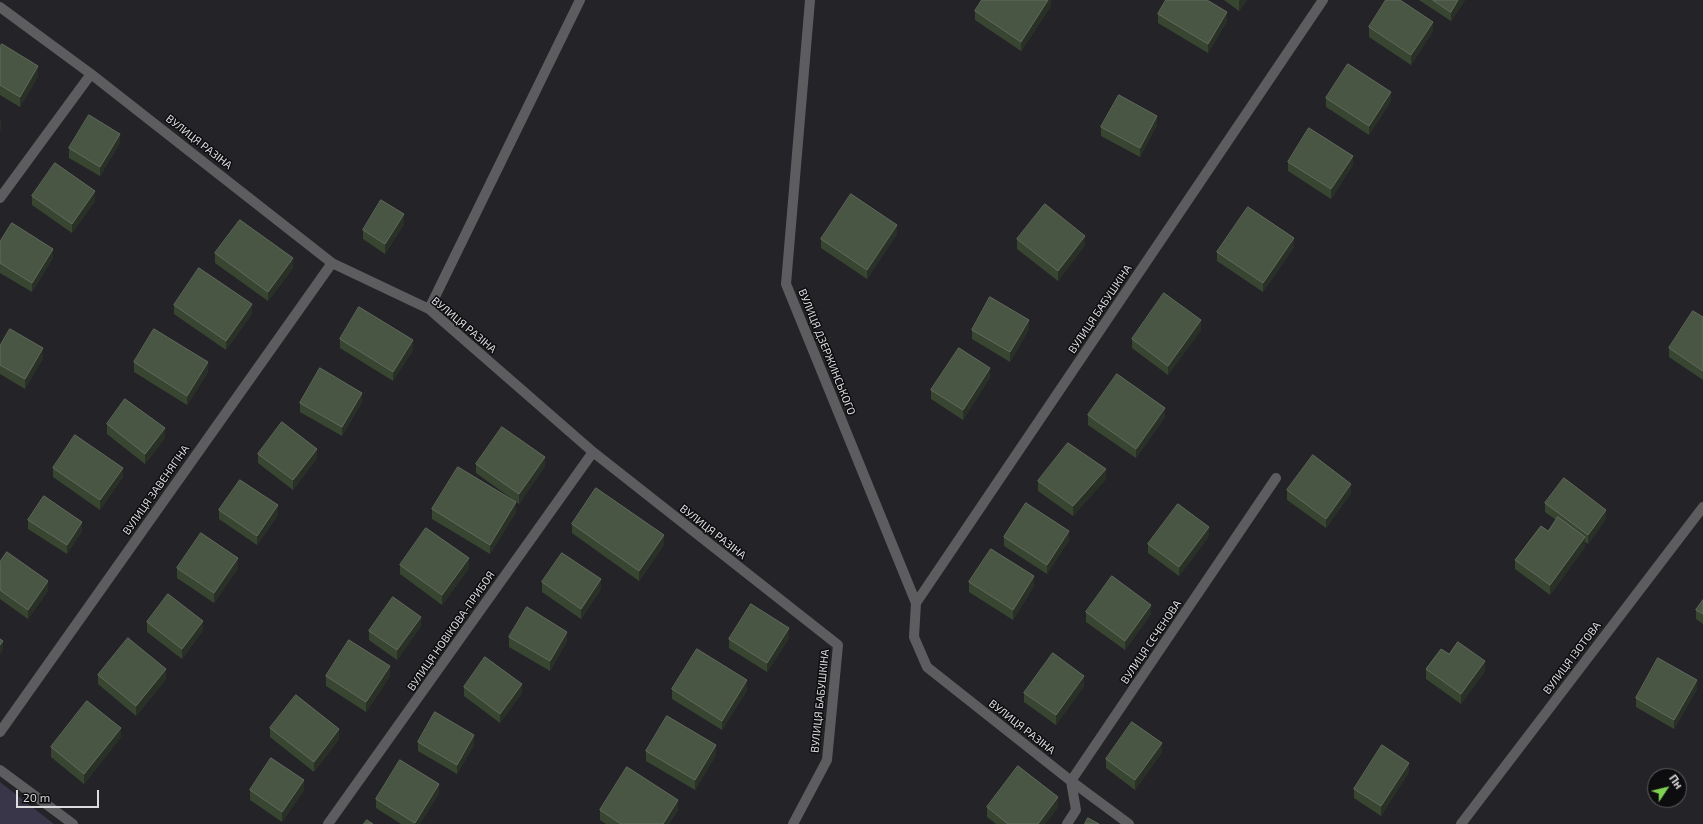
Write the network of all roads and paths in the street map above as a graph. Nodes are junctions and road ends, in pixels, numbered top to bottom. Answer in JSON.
{"nodes":[{"id":1,"x":580,"y":0,"type":"edge"},
{"id":2,"x":810,"y":0,"type":"edge"},
{"id":3,"x":1323,"y":0,"type":"edge"},
{"id":4,"x":0,"y":7,"type":"edge"},
{"id":5,"x":91,"y":74,"type":"junction"},
{"id":6,"x":0,"y":198,"type":"edge"},
{"id":7,"x":332,"y":263,"type":"junction"},
{"id":8,"x":428,"y":308,"type":"junction"},
{"id":9,"x":593,"y":452,"type":"junction"},
{"id":10,"x":1276,"y":478,"type":"dead end"},
{"id":11,"x":1703,"y":506,"type":"edge"},
{"id":12,"x":916,"y":603,"type":"junction"},
{"id":13,"x":838,"y":645,"type":"joint"},
{"id":14,"x":0,"y":732,"type":"edge"},
{"id":15,"x":0,"y":770,"type":"edge"},
{"id":16,"x":1071,"y":781,"type":"junction"},
{"id":17,"x":72,"y":824,"type":"edge"},
{"id":18,"x":328,"y":824,"type":"edge"},
{"id":19,"x":793,"y":824,"type":"edge"},
{"id":20,"x":1067,"y":824,"type":"edge"},
{"id":21,"x":1129,"y":824,"type":"edge"},
{"id":22,"x":1461,"y":824,"type":"edge"}],
"edges":[{"from":1,"to":8,"type":"street"},
{"from":2,"to":12,"type":"street","name":"ВУЛИЦЯ ДЗЕРЖИНСЬКОГО"},
{"from":3,"to":12,"type":"street","name":"ВУЛИЦЯ БАБУШКІНА"},
{"from":4,"to":5,"type":"street","name":"ВУЛИЦЯ РАЗІНА"},
{"from":5,"to":6,"type":"street"},
{"from":5,"to":7,"type":"street","name":"ВУЛИЦЯ РАЗІНА"},
{"from":7,"to":8,"type":"street","name":"ВУЛИЦЯ РАЗІНА"},
{"from":7,"to":14,"type":"street","name":"ВУЛИЦЯ ЗАВЕНЯГІНА"},
{"from":8,"to":9,"type":"street","name":"ВУЛИЦЯ РАЗІНА"},
{"from":9,"to":13,"type":"street","name":"ВУЛИЦЯ РАЗІНА"},
{"from":9,"to":18,"type":"street","name":"ВУЛИЦЯ НОВІКОВА-ПРИБОЯ"},
{"from":10,"to":16,"type":"street","name":"ВУЛИЦЯ СЄЧЕНОВА"},
{"from":11,"to":22,"type":"street","name":"ВУЛИЦЯ ІЗОТОВА"},
{"from":12,"to":16,"type":"street","name":"ВУЛИЦЯ РАЗІНА"},
{"from":13,"to":19,"type":"street","name":"ВУЛИЦЯ БАБУШКІНА"},
{"from":15,"to":17,"type":"street"},
{"from":16,"to":20,"type":"street"},
{"from":16,"to":21,"type":"street","name":"ВУЛИЦЯ РАЗІНА"}]}
